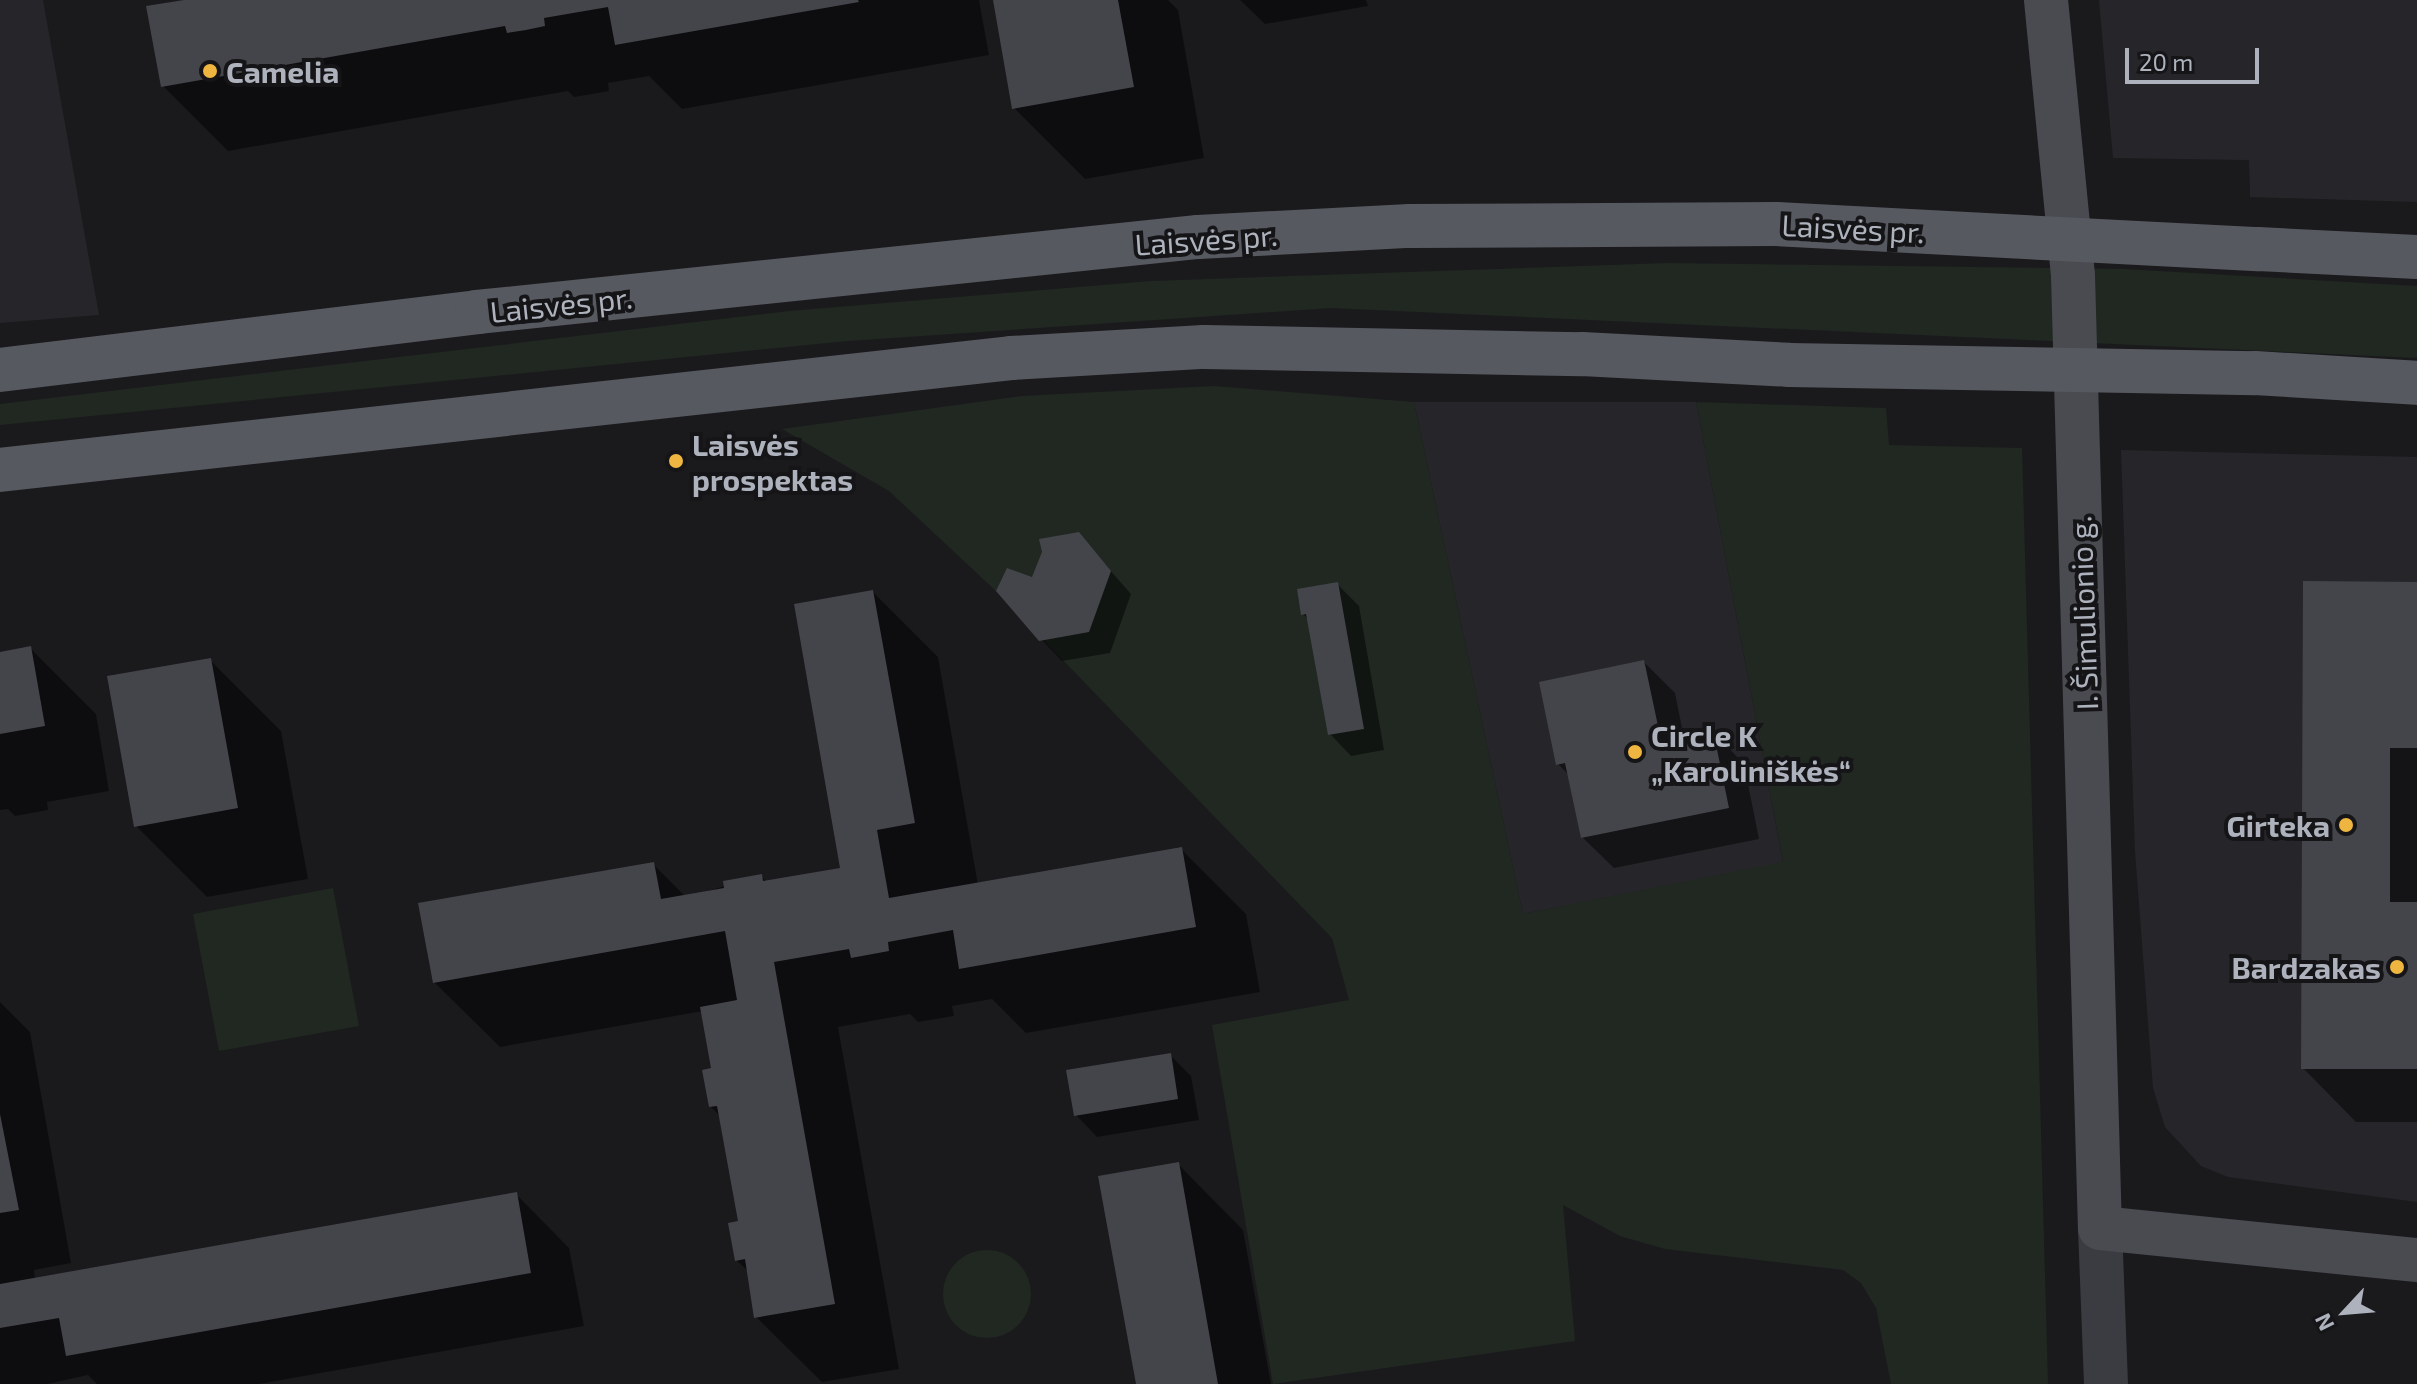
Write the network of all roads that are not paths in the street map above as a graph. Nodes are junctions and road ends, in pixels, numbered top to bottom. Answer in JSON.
{"nodes":[{"id":1,"x":2046,"y":0,"type":"edge"},
{"id":2,"x":2417,"y":257,"type":"edge"},
{"id":3,"x":0,"y":370,"type":"edge"},
{"id":4,"x":2417,"y":383,"type":"edge"},
{"id":5,"x":0,"y":470,"type":"edge"},
{"id":6,"x":2100,"y":1228,"type":"junction"},
{"id":7,"x":2417,"y":1260,"type":"edge"},
{"id":8,"x":2106,"y":1384,"type":"edge"}],
"edges":[{"from":1,"to":6,"type":"street","name":"I. Šimulionio g."},
{"from":2,"to":3,"type":"main road","name":"Laisvės pr.","bridge":true},
{"from":4,"to":5,"type":"main road","bridge":true},
{"from":6,"to":7,"type":"street"},
{"from":6,"to":8,"type":"street"}]}
